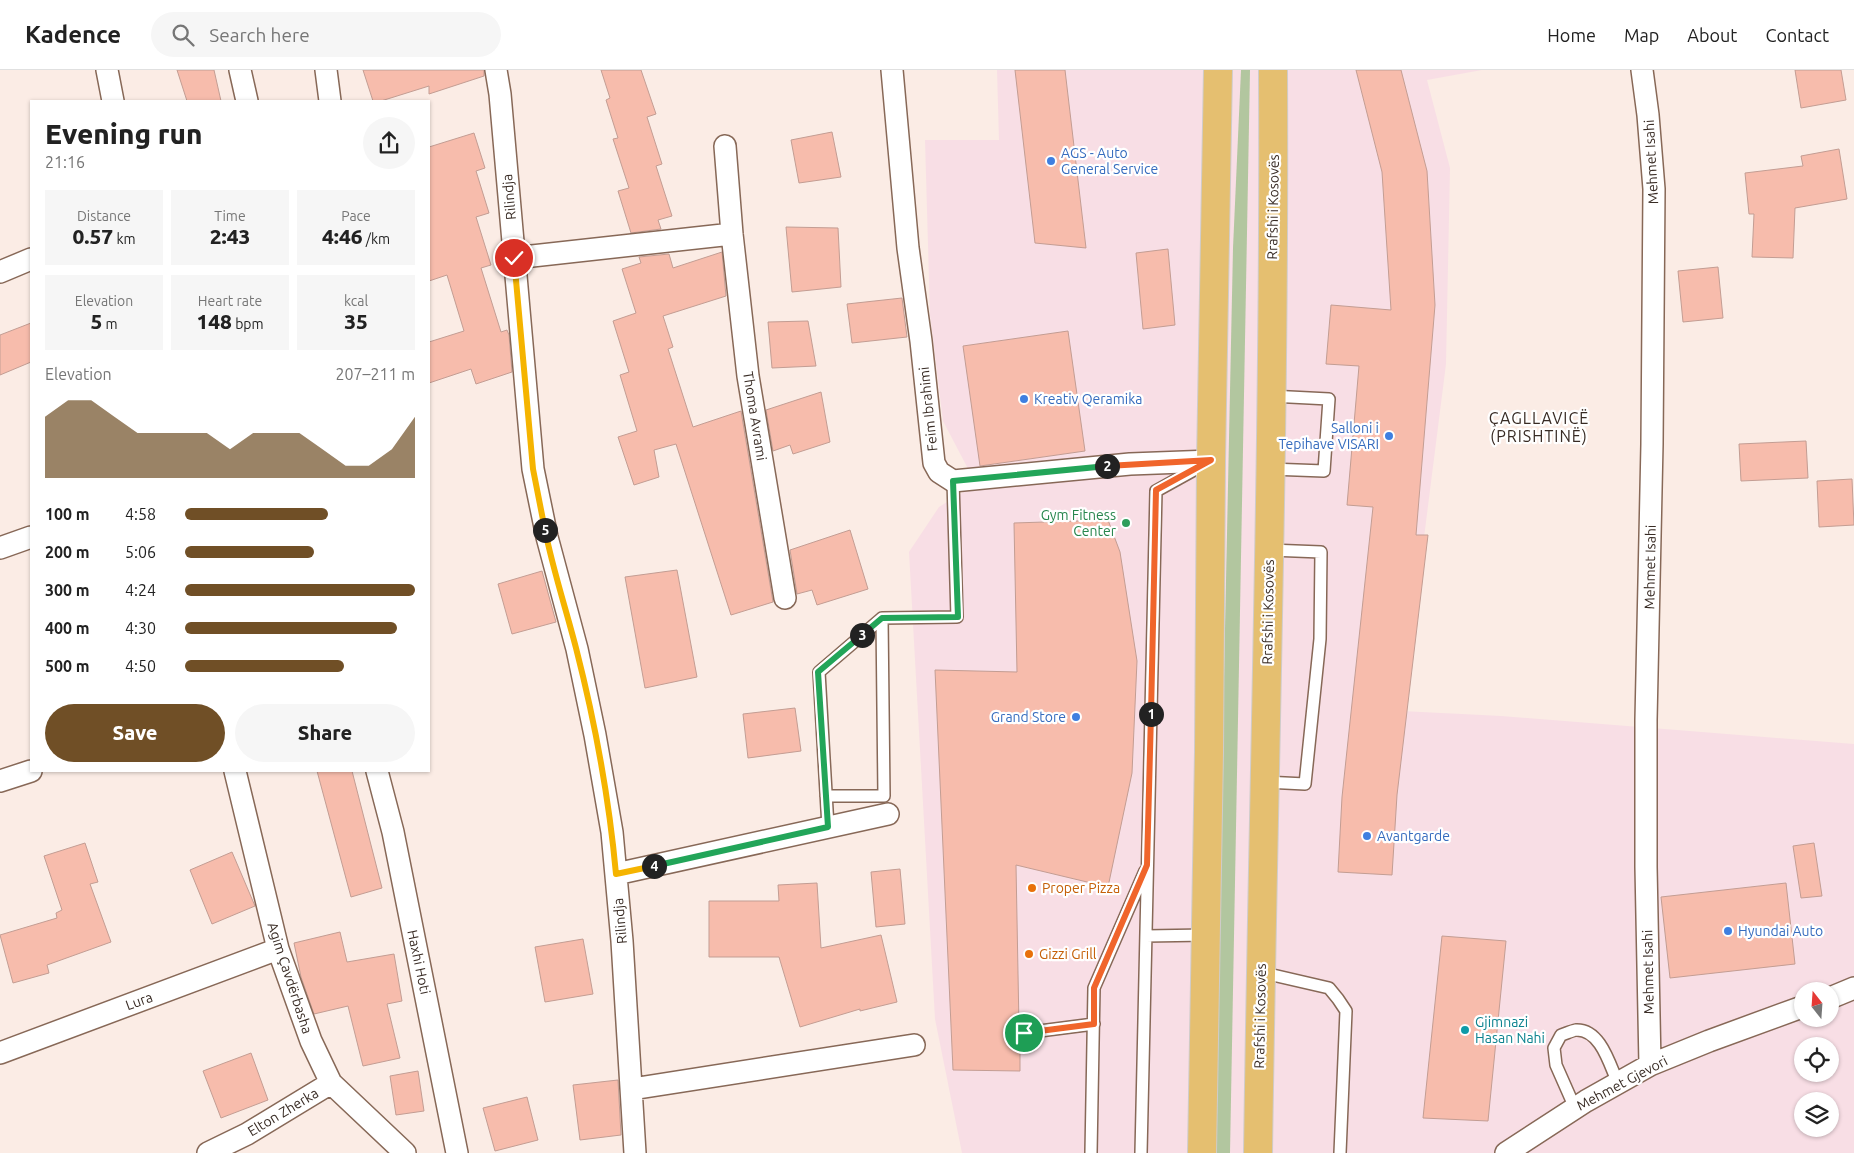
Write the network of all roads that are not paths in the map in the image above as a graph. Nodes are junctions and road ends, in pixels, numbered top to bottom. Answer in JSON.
{"nodes":[{"id":1,"x":107,"y":70,"type":"edge"},
{"id":2,"x":240,"y":70,"type":"edge"},
{"id":3,"x":326,"y":70,"type":"edge"},
{"id":4,"x":496,"y":70,"type":"edge"},
{"id":5,"x":892,"y":70,"type":"edge"},
{"id":6,"x":1218,"y":70,"type":"edge"},
{"id":7,"x":1273,"y":70,"type":"edge"},
{"id":8,"x":1642,"y":70,"type":"edge"},
{"id":9,"x":112,"y":100,"type":"edge"},
{"id":10,"x":247,"y":100,"type":"edge"},
{"id":11,"x":330,"y":100,"type":"edge"},
{"id":12,"x":725,"y":146,"type":"dead end"},
{"id":13,"x":732,"y":234,"type":"junction"},
{"id":14,"x":514,"y":258,"type":"junction"},
{"id":15,"x":30,"y":259,"type":"edge"},
{"id":16,"x":0,"y":272,"type":"edge"},
{"id":17,"x":1270,"y":396,"type":"junction"},
{"id":18,"x":1211,"y":460,"type":"junction"},
{"id":19,"x":1269,"y":469,"type":"junction"},
{"id":20,"x":953,"y":481,"type":"junction"},
{"id":21,"x":30,"y":537,"type":"edge"},
{"id":22,"x":0,"y":548,"type":"edge"},
{"id":23,"x":1269,"y":550,"type":"junction"},
{"id":24,"x":785,"y":598,"type":"dead end"},
{"id":25,"x":882,"y":618,"type":"junction"},
{"id":26,"x":30,"y":771,"type":"edge"},
{"id":27,"x":235,"y":772,"type":"edge"},
{"id":28,"x":377,"y":772,"type":"edge"},
{"id":29,"x":0,"y":781,"type":"edge"},
{"id":30,"x":1266,"y":782,"type":"junction"},
{"id":31,"x":826,"y":796,"type":"junction"},
{"id":32,"x":888,"y":814,"type":"dead end"},
{"id":33,"x":828,"y":827,"type":"junction"},
{"id":34,"x":1147,"y":865,"type":"junction"},
{"id":35,"x":616,"y":874,"type":"junction"},
{"id":36,"x":1206,"y":935,"type":"junction"},
{"id":37,"x":1146,"y":936,"type":"junction"},
{"id":38,"x":278,"y":949,"type":"junction"},
{"id":39,"x":1260,"y":972,"type":"junction"},
{"id":40,"x":1854,"y":988,"type":"edge"},
{"id":41,"x":1839,"y":994,"type":"edge"},
{"id":42,"x":1794,"y":1010,"type":"edge"},
{"id":43,"x":1094,"y":1024,"type":"junction"},
{"id":44,"x":1024,"y":1033,"type":"dead end"},
{"id":45,"x":914,"y":1045,"type":"dead end"},
{"id":46,"x":0,"y":1052,"type":"edge"},
{"id":47,"x":1650,"y":1065,"type":"junction"},
{"id":48,"x":331,"y":1083,"type":"junction"},
{"id":49,"x":1618,"y":1083,"type":"junction"},
{"id":50,"x":632,"y":1089,"type":"junction"},
{"id":51,"x":1575,"y":1108,"type":"junction"},
{"id":52,"x":208,"y":1153,"type":"edge"},
{"id":53,"x":405,"y":1153,"type":"edge"},
{"id":54,"x":457,"y":1153,"type":"edge"},
{"id":55,"x":635,"y":1153,"type":"edge"},
{"id":56,"x":1092,"y":1153,"type":"edge"},
{"id":57,"x":1141,"y":1153,"type":"edge"},
{"id":58,"x":1202,"y":1153,"type":"edge"},
{"id":59,"x":1258,"y":1153,"type":"edge"},
{"id":60,"x":1340,"y":1153,"type":"edge"},
{"id":61,"x":1506,"y":1153,"type":"edge"}],
"edges":[{"from":1,"to":9,"type":"street"},
{"from":2,"to":10,"type":"street"},
{"from":3,"to":11,"type":"street"},
{"from":4,"to":14,"type":"street","name":"Rilindja"},
{"from":5,"to":20,"type":"street","name":"Feim Ibrahimi"},
{"from":6,"to":18,"type":"highway"},
{"from":7,"to":17,"type":"highway","name":"Rrafshi i Kosovës"},
{"from":8,"to":47,"type":"street","name":"Mehmet Isahi"},
{"from":12,"to":13,"type":"street","name":"Thoma Avrami"},
{"from":13,"to":14,"type":"street"},
{"from":13,"to":24,"type":"street","name":"Thoma Avrami"},
{"from":14,"to":35,"type":"street","name":"Rilindja"},
{"from":15,"to":16,"type":"street"},
{"from":17,"to":19,"type":"highway","name":"Rrafshi i Kosovës"},
{"from":17,"to":19,"type":"lane"},
{"from":18,"to":20,"type":"street"},
{"from":18,"to":34,"type":"lane"},
{"from":18,"to":36,"type":"highway"},
{"from":19,"to":23,"type":"highway","name":"Rrafshi i Kosovës"},
{"from":20,"to":25,"type":"lane"},
{"from":21,"to":22,"type":"street"},
{"from":23,"to":30,"type":"highway","name":"Rrafshi i Kosovës"},
{"from":23,"to":30,"type":"lane"},
{"from":25,"to":31,"type":"lane"},
{"from":25,"to":31,"type":"lane"},
{"from":26,"to":29,"type":"street"},
{"from":27,"to":38,"type":"street","name":"Agim Çavdërbasha"},
{"from":28,"to":54,"type":"street","name":"Haxhi Hoti"},
{"from":30,"to":39,"type":"highway","name":"Rrafshi i Kosovës"},
{"from":31,"to":33,"type":"lane"},
{"from":32,"to":33,"type":"street"},
{"from":33,"to":35,"type":"street"},
{"from":34,"to":37,"type":"lane"},
{"from":34,"to":43,"type":"lane"},
{"from":35,"to":50,"type":"street","name":"Rilindja"},
{"from":36,"to":37,"type":"lane"},
{"from":36,"to":58,"type":"highway"},
{"from":37,"to":57,"type":"lane"},
{"from":38,"to":46,"type":"street","name":"Lura"},
{"from":38,"to":48,"type":"street","name":"Agim Çavdërbasha"},
{"from":39,"to":59,"type":"highway","name":"Rrafshi i Kosovës"},
{"from":39,"to":60,"type":"lane"},
{"from":40,"to":41,"type":"street"},
{"from":42,"to":47,"type":"street","name":"Mehmet Gjevori"},
{"from":43,"to":44,"type":"lane"},
{"from":43,"to":56,"type":"lane"},
{"from":45,"to":50,"type":"street"},
{"from":47,"to":49,"type":"street","name":"Mehmet Gjevori"},
{"from":48,"to":52,"type":"street","name":"Elton Zherka"},
{"from":48,"to":53,"type":"street","name":"Agim Çavdërbasha"},
{"from":49,"to":51,"type":"street","name":"Mehmet Gjevori"},
{"from":49,"to":51,"type":"lane"},
{"from":50,"to":55,"type":"street","name":"Rilindja"},
{"from":51,"to":61,"type":"street","name":"Mehmet Gjevori"}]}
